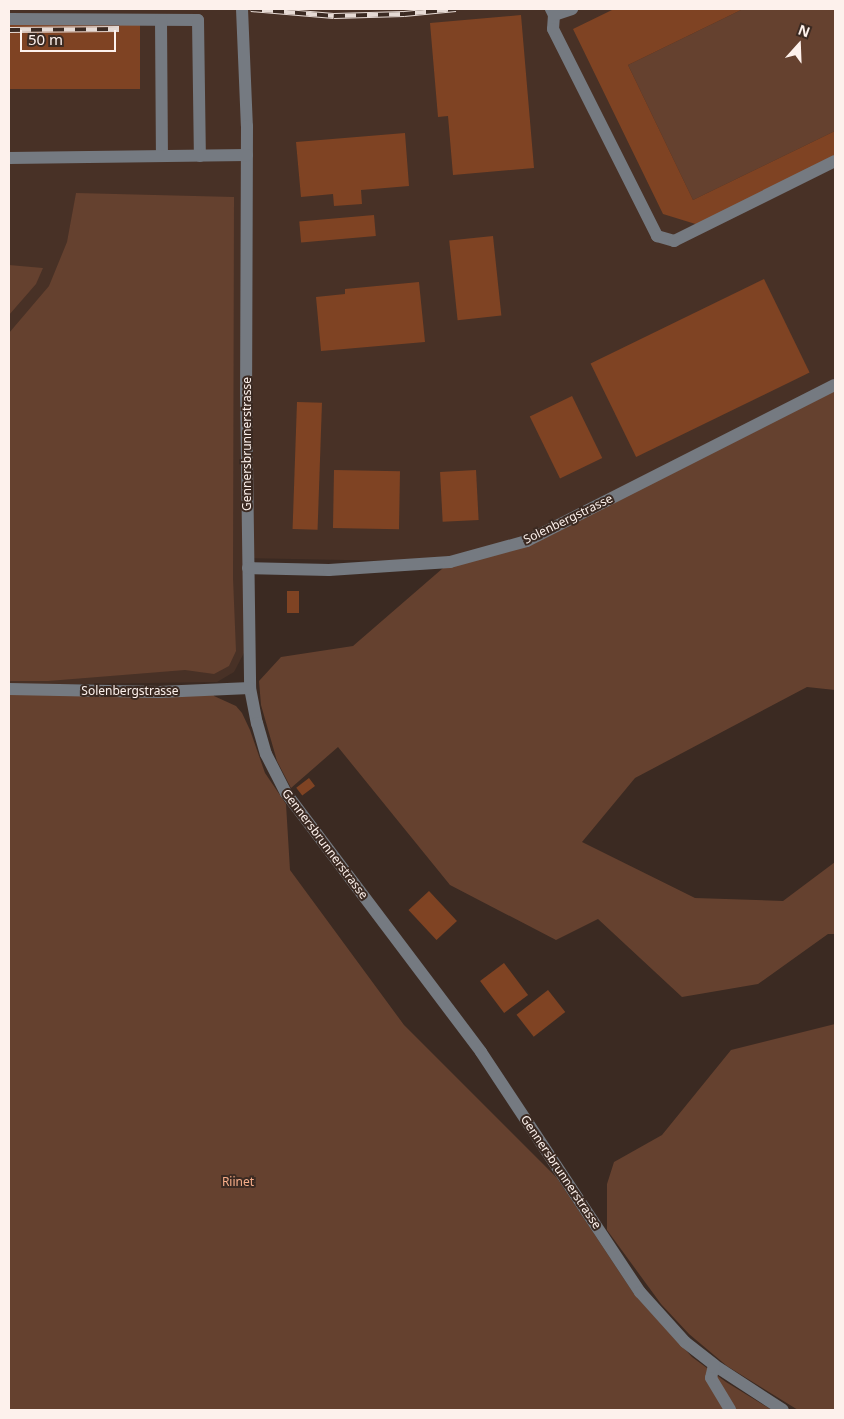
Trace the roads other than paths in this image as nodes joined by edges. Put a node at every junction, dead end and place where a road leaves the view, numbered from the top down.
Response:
1 (242, 9) edge
2 (572, 9) edge
3 (552, 12) edge
4 (9, 19) edge
5 (161, 20) junction
6 (247, 155) junction
7 (162, 156) junction
8 (200, 156) junction
9 (9, 158) edge
10 (835, 161) edge
11 (835, 385) edge
12 (248, 568) junction
13 (250, 688) junction
14 (9, 689) edge
15 (714, 1366) junction
16 (730, 1410) edge
17 (783, 1410) edge

1 - 6 street, Gennersbrunnerstrasse
2 - 3 street
3 - 10 street
4 - 5 street
5 - 7 street
5 - 8 street
6 - 8 street
6 - 12 street, Gennersbrunnerstrasse
7 - 8 street
7 - 9 street
11 - 12 street, Solenbergstrasse
12 - 13 street, Gennersbrunnerstrasse
13 - 14 street, Solenbergstrasse
13 - 15 street, Gennersbrunnerstrasse
15 - 16 street
15 - 17 street, Gennersbrunnerstrasse

